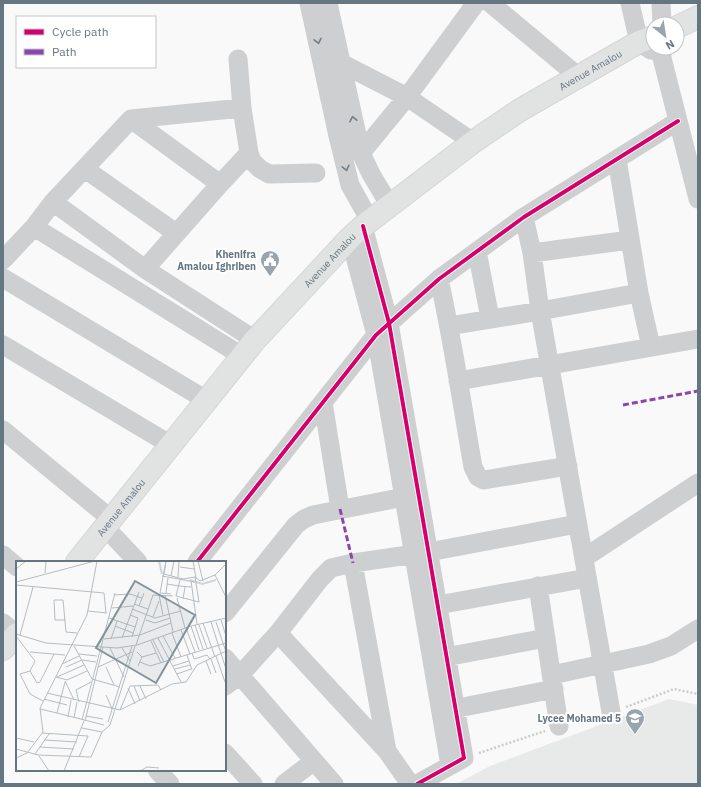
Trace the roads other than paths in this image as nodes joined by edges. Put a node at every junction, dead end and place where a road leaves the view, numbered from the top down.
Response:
1 (309, 3) edge
2 (328, 3) edge
3 (476, 3) edge
4 (490, 3) edge
5 (630, 3) edge
6 (661, 3) edge
7 (662, 16) edge
8 (698, 17) edge
9 (685, 23) edge
10 (645, 38) edge
11 (645, 41) edge
12 (663, 56) edge
13 (238, 59) dead end
14 (341, 63) junction
15 (579, 77) junction
16 (406, 97) junction
17 (242, 108) junction
18 (131, 119) junction
19 (678, 121) junction
20 (473, 142) junction
21 (249, 153) junction
22 (361, 153) junction
23 (617, 159) junction
24 (85, 169) junction
25 (316, 173) dead end
26 (220, 184) junction
27 (698, 199) edge
28 (53, 202) junction
29 (390, 206) junction
30 (524, 217) junction
31 (34, 228) junction
32 (361, 228) junction
33 (176, 233) junction
34 (630, 240) junction
35 (477, 251) junction
36 (532, 253) junction
37 (3, 260) edge
38 (145, 269) junction
39 (3, 278) edge
40 (439, 279) junction
41 (639, 293) junction
42 (540, 311) junction
43 (490, 318) junction
44 (449, 326) junction
45 (383, 329) junction
46 (698, 339) edge
47 (3, 345) edge
48 (651, 347) junction
49 (248, 348) junction
50 (550, 365) junction
51 (458, 381) junction
52 (206, 400) junction
53 (323, 402) junction
54 (3, 430) edge
55 (171, 445) junction
56 (568, 466) junction
57 (698, 483) edge
58 (404, 497) junction
59 (340, 509) junction
60 (108, 523) junction
61 (577, 524) junction
62 (421, 553) junction
63 (3, 555) edge
64 (584, 558) junction
65 (78, 561) edge
66 (137, 561) edge
67 (198, 561) edge
68 (354, 563) junction
69 (16, 566) edge
70 (587, 578) junction
71 (538, 586) junction
72 (438, 605) junction
73 (226, 611) edge
74 (698, 629) edge
75 (278, 633) junction
76 (546, 638) junction
77 (439, 658) junction
78 (226, 659) edge
79 (602, 665) junction
80 (240, 675) junction
81 (553, 682) junction
82 (226, 685) edge
83 (448, 710) junction
84 (611, 712) dead end
85 (559, 726) dead end
86 (388, 751) junction
87 (226, 754) edge
88 (314, 761) junction
89 (158, 771) edge
90 (170, 784) edge
91 (253, 784) edge
92 (284, 784) edge
93 (334, 784) edge
94 (410, 784) edge
95 (417, 784) edge

1 -> 32 street
2 - 14 street
3 - 16 street
4 - 15 street
5 - 10 street
6 - 7 street
8 - 9 main road
11 - 15 main road, Avenue Amalou
12 - 19 street
13 - 17 street
14 - 16 street
22 -> 14 street
15 - 20 main road, Avenue Amalou
16 - 20 street
16 - 22 street
17 - 18 street
17 - 21 street
18 - 24 street
18 - 26 street
19 - 23 street
19 - 27 street
20 - 29 main road, Avenue Amalou
21 - 25 street
21 - 26 street
22 - 29 street
23 - 30 street
23 - 34 street
24 - 28 street
24 - 33 street
26 - 33 street
28 - 31 street
28 - 38 street
29 - 32 main road, Avenue Amalou
30 - 35 street
30 - 36 street
31 - 37 street
31 - 49 street
32 - 45 street
32 - 49 main road, Avenue Amalou
33 - 38 street
34 - 36 street
34 - 41 street
35 - 40 street
35 - 43 street
36 - 42 street
38 - 49 street
39 - 52 street
40 - 44 street
40 - 45 street
41 - 42 street
41 - 48 street
42 - 43 street
42 - 50 street
43 - 44 street
44 - 51 street
45 - 53 street
45 - 58 street
45 - 62 street
46 - 48 street
47 - 55 street
48 - 50 street
49 - 52 main road, Avenue Amalou
50 - 51 street
50 - 56 street
51 - 56 street
52 - 55 main road, Avenue Amalou
53 - 59 street
53 - 67 street
54 - 60 street
55 - 60 main road, Avenue Amalou
56 - 61 street
57 - 64 street
58 - 59 street
58 - 62 street
59 - 73 street
60 - 65 main road, Avenue Amalou
60 - 66 street
61 - 62 street
61 - 64 street
62 - 68 street
62 - 72 street
62 - 77 street
63 - 69 street
64 - 70 street
68 - 75 street
68 - 86 street
70 - 71 street
70 - 79 street
71 - 72 street
71 - 76 street
72 - 77 street
74 - 79 street
75 - 80 street
75 - 86 street
76 - 77 street
76 - 81 street
77 - 83 street
78 - 80 street
79 - 81 street
79 - 84 street
80 - 82 street
80 - 88 street
81 - 83 street
81 - 85 street
83 - 95 street
86 - 94 street
87 - 91 street
88 - 92 street
88 - 93 street
89 - 90 street

